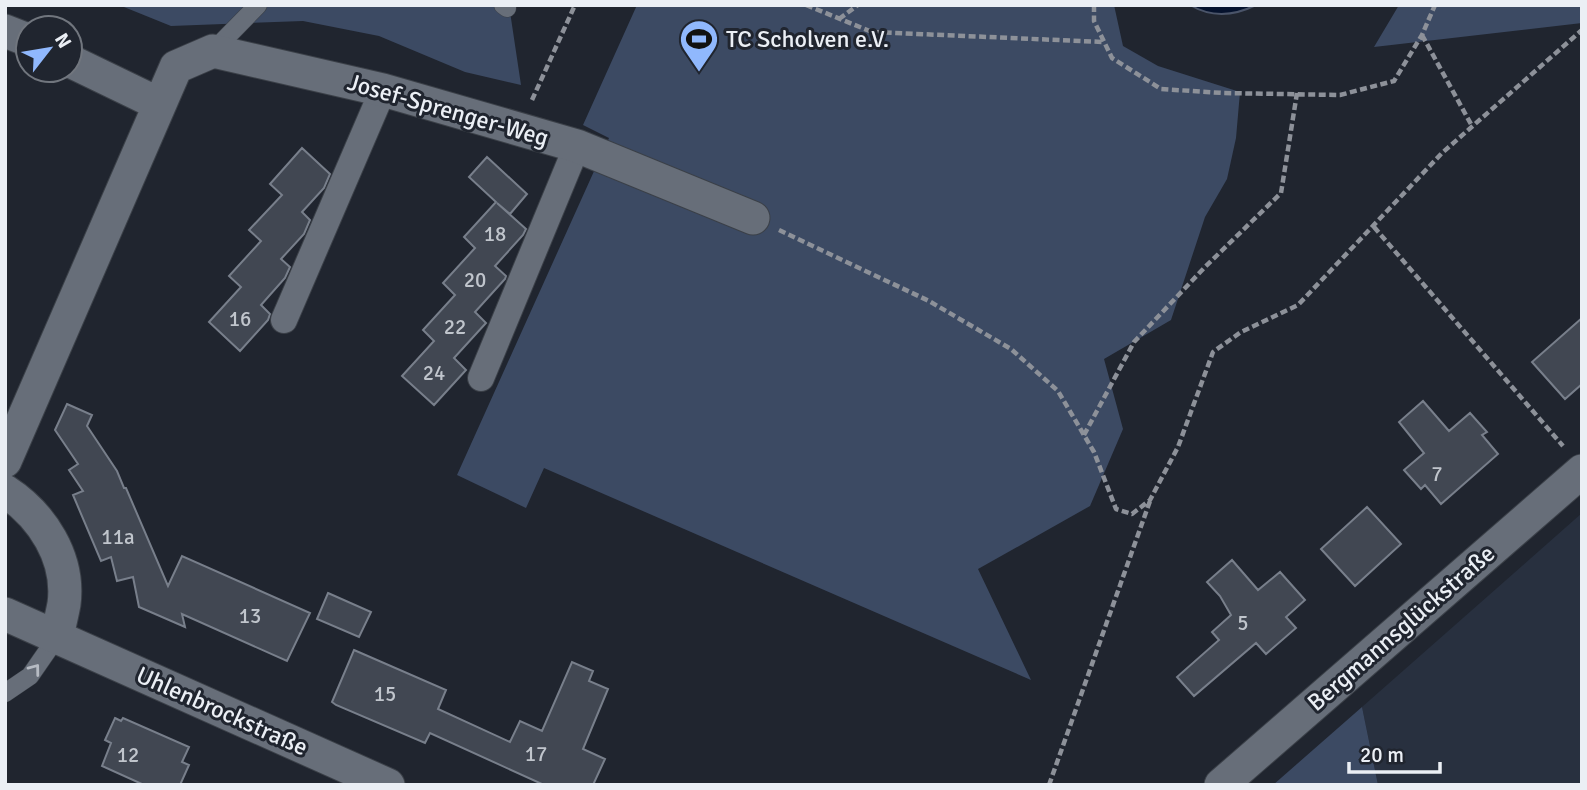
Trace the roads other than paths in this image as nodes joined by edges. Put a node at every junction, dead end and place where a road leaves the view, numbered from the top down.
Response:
1 (258, 5) edge
2 (213, 51) junction
3 (84, 68) edge
4 (383, 90) junction
5 (159, 104) junction
6 (577, 146) junction
7 (753, 218) road end
8 (284, 320) dead end
9 (481, 378) dead end
10 (1573, 459) edge
11 (5, 461) edge
12 (5, 491) edge
13 (5, 614) edge
14 (57, 637) junction
15 (5, 693) edge
16 (388, 785) edge
17 (1221, 785) edge

1 - 2 lane
2 - 4 street, Josef-Sprenger-Weg
2 - 5 street
3 - 5 street
4 - 6 street, Josef-Sprenger-Weg
4 - 8 street
5 - 11 street
6 - 7 street, Josef-Sprenger-Weg
6 - 9 street
10 - 17 street, Bergmannsglückstraße
12 - 14 street
13 - 14 street, Uhlenbrockstraße
15 -> 14 lane
14 - 16 street, Uhlenbrockstraße

